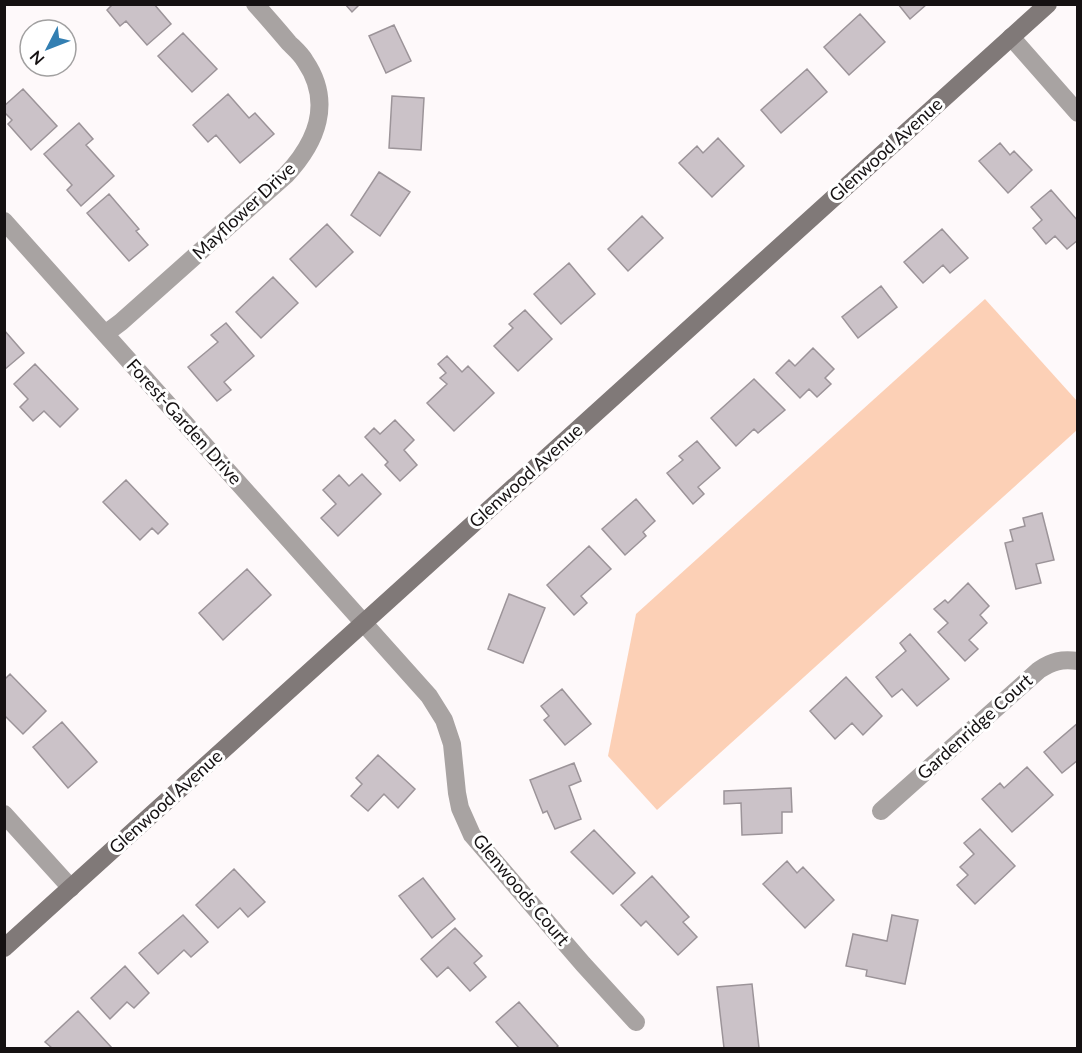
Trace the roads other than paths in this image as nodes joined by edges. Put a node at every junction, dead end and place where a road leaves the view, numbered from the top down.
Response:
1 (255, 4) edge
2 (1047, 4) edge
3 (1011, 37) junction
4 (1077, 113) edge
5 (4, 221) edge
6 (105, 334) junction
7 (364, 623) junction
8 (1077, 661) edge
9 (881, 811) dead end
10 (4, 814) edge
11 (70, 888) junction
12 (4, 948) edge
13 (636, 1022) dead end

1 - 6 street, Mayflower Drive
2 - 3 street, Glenwood Avenue
3 - 4 street
3 - 7 street, Glenwood Avenue
5 - 6 street, Forest-Garden Drive
6 - 7 street, Forest-Garden Drive
7 - 11 street, Glenwood Avenue
7 - 13 street, Glenwoods Court
8 - 9 street, Gardenridge Court
10 - 11 street
11 - 12 street, Glenwood Avenue

